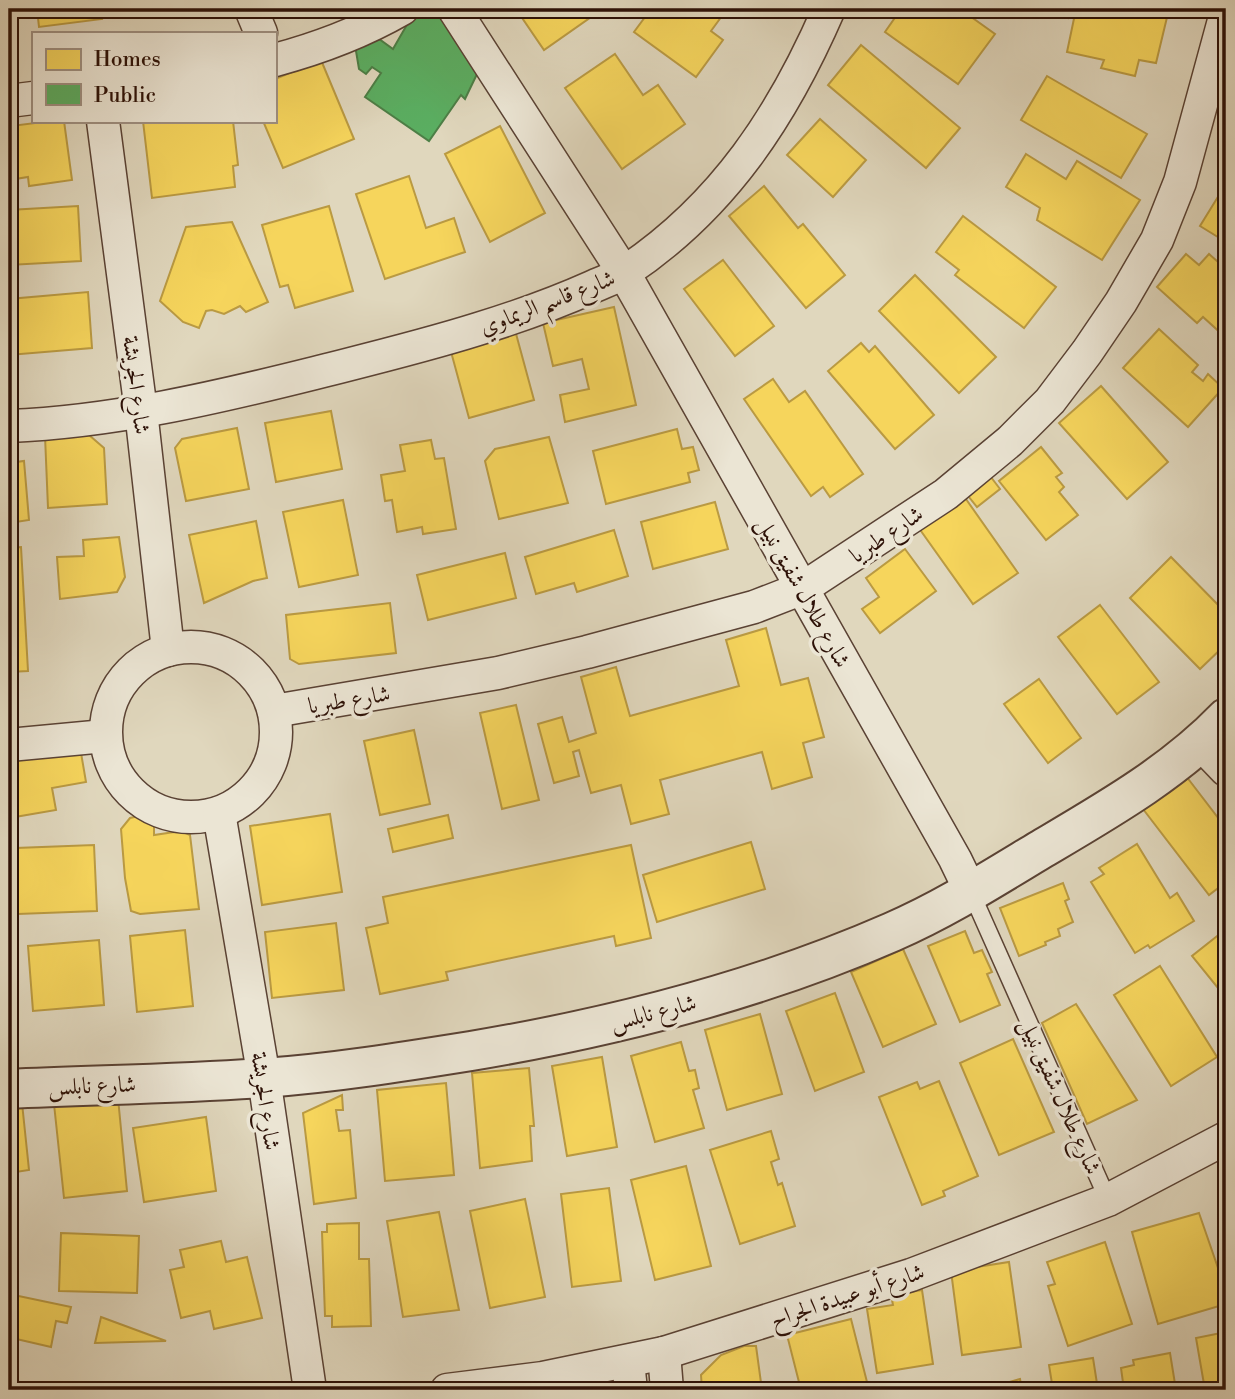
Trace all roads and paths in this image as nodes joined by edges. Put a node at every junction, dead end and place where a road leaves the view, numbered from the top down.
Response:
1 (251, 9) edge
2 (402, 9) edge
3 (454, 9) edge
4 (829, 9) edge
5 (1226, 13) edge
6 (261, 32) edge
7 (276, 60) edge
8 (32, 98) edge
9 (9, 101) edge
10 (103, 122) edge
11 (624, 273) junction
12 (141, 411) junction
13 (9, 426) edge
14 (803, 588) junction
15 (168, 650) junction
16 (274, 711) junction
17 (105, 736) junction
18 (1218, 744) edge
19 (9, 745) edge
20 (219, 813) junction
21 (971, 892) junction
22 (264, 1078) junction
23 (9, 1089) edge
24 (1226, 1138) edge
25 (1108, 1200) junction
26 (664, 1353) junction
27 (630, 1376) edge
28 (310, 1390) edge
29 (447, 1390) edge
30 (667, 1390) edge

1 - 6 street
2 - 7 street
3 - 11 street, شارع طلال شفيق نبيل
4 - 11 street, شارع قاسم الريماوي
5 - 14 street, شارع طبريا
8 - 9 street
10 - 12 street, شارع الجريشة
11 - 12 street, شارع قاسم الريماوي
11 - 14 street, شارع طلال شفيق نبيل
12 - 13 street, شارع قاسم الريماوي
12 - 15 street, شارع الجريشة
14 - 16 street, شارع طبريا
14 - 21 street, شارع طلال شفيق نبيل
15 - 16 street
15 - 17 street
16 - 20 street
17 - 19 street
17 - 20 street
18 - 21 street, شارع نابلس
20 - 22 street, شارع الجريشة
21 - 22 street, شارع نابلس
21 - 25 lane, شارع طلال شفيق نبيل
22 - 23 street, شارع نابلس
22 - 28 street, شارع الجريشة
24 - 25 street, شارع أبو عبيدة الجراح
25 - 26 street, شارع أبو عبيدة الجراح
26 - 27 street, شارع أبو عبيدة الجراح
26 - 30 street
27 - 29 street, شارع أبو عبيدة الجراح

